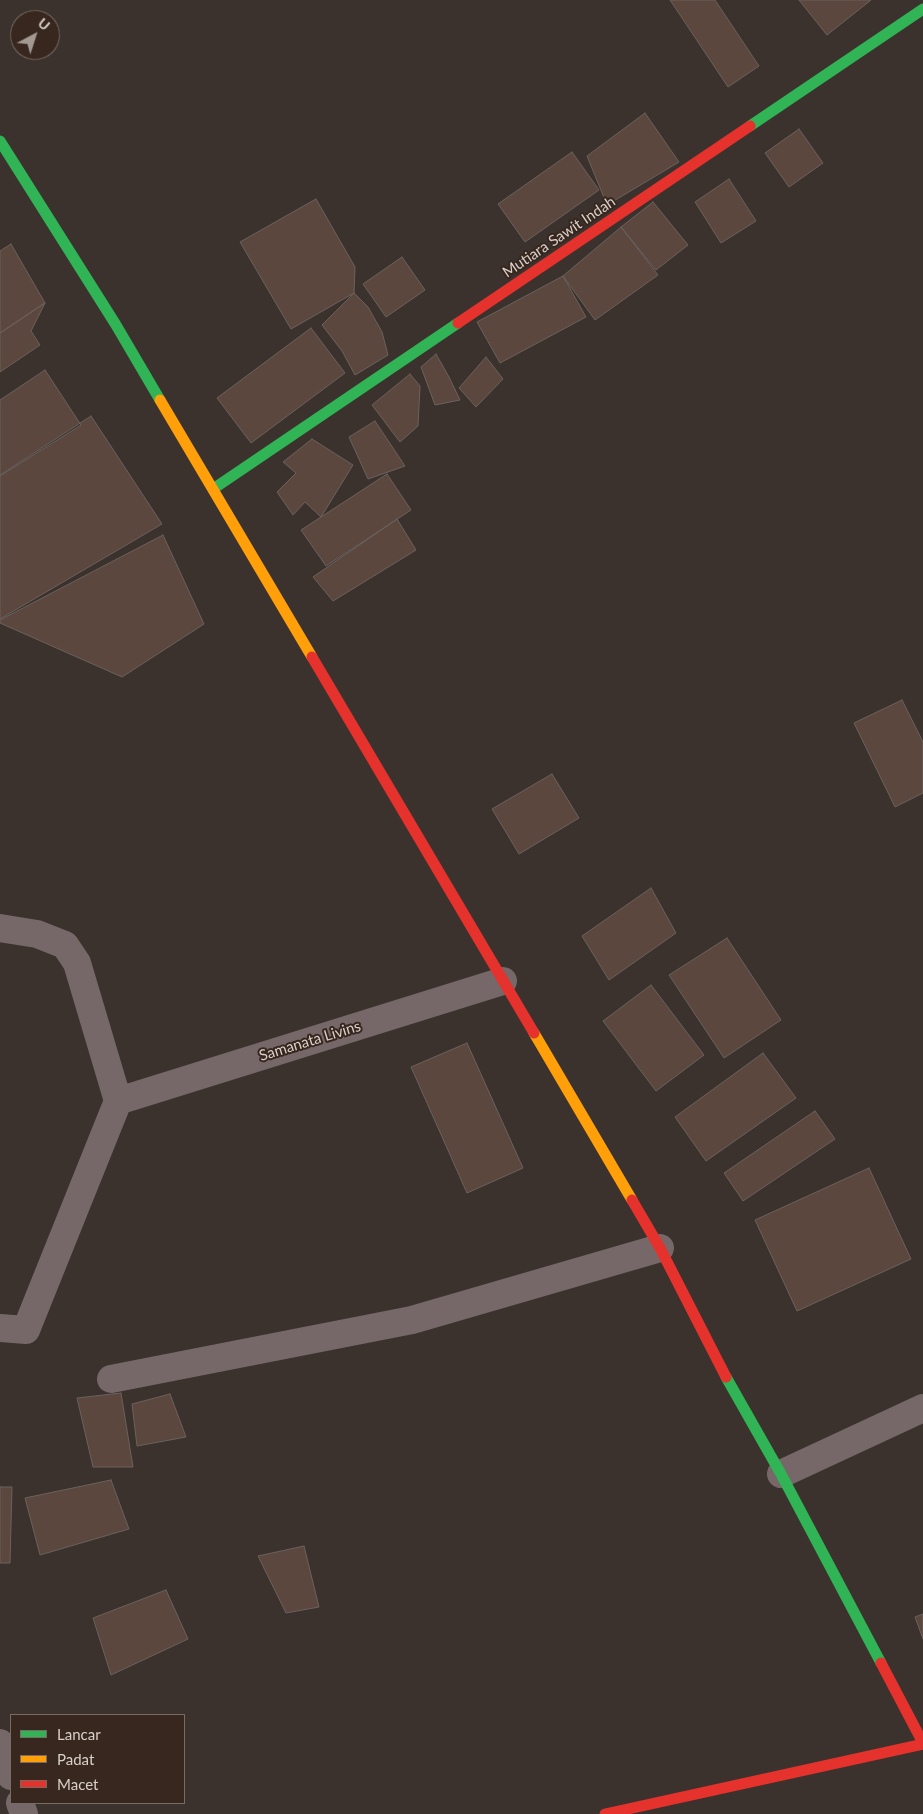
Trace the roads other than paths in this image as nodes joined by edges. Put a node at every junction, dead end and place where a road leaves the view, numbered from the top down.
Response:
1 (923, 9) edge
2 (0, 142) edge
3 (213, 489) junction
4 (0, 928) edge
5 (503, 981) junction
6 (118, 1101) junction
7 (660, 1248) junction
8 (0, 1328) edge
9 (111, 1379) dead end
10 (923, 1408) edge
11 (781, 1474) junction
12 (0, 1743) edge
13 (923, 1743) edge
14 (10, 1773) edge
15 (641, 1810) edge
16 (605, 1814) edge

1 - 3 street, Mutiara Sawit Indah
2 - 3 street
3 - 5 street
4 - 6 street
5 - 6 street, Samanata Livins
5 - 7 street
6 - 8 street
7 - 9 street
7 - 11 street
10 - 11 street
11 - 13 street
12 - 14 street
13 - 15 street
15 - 16 street

